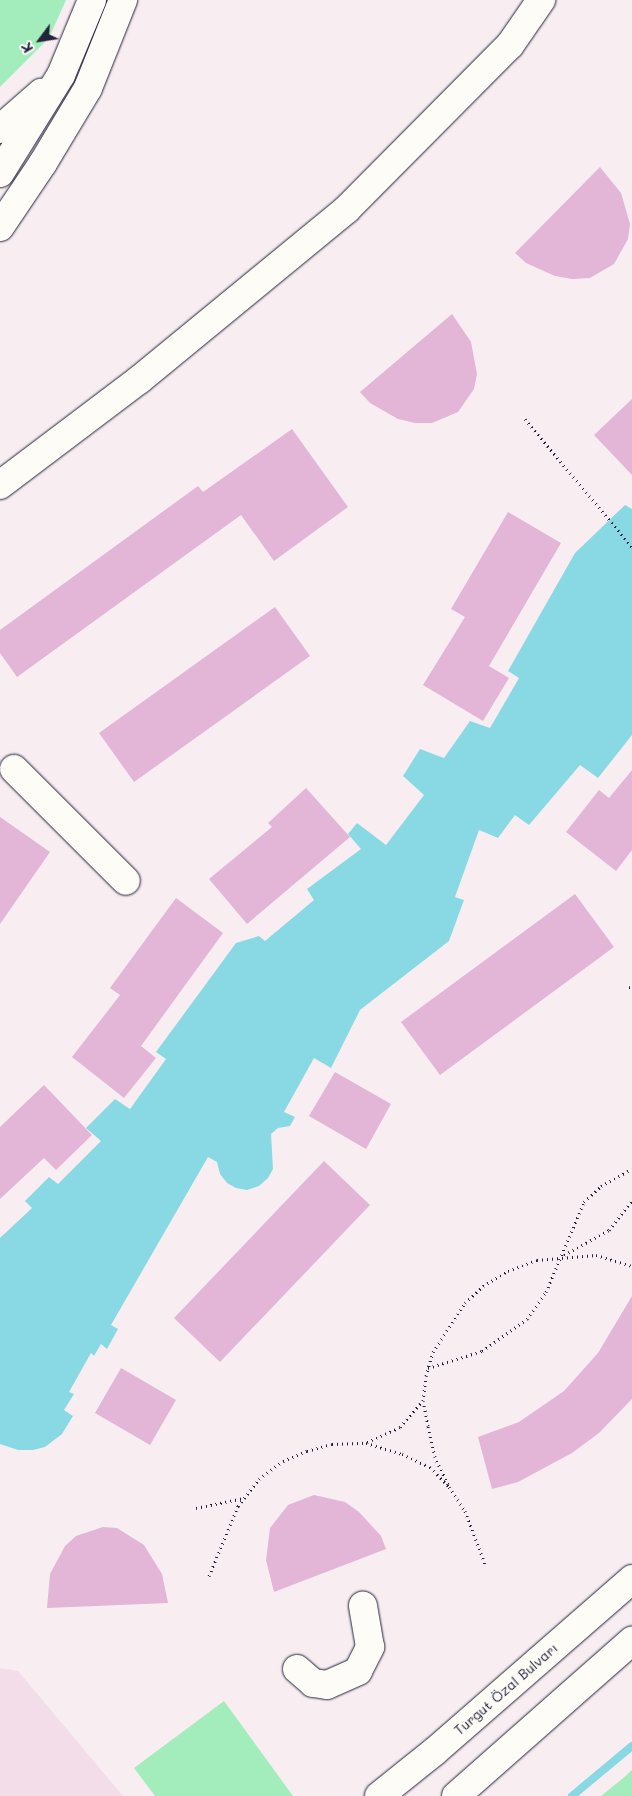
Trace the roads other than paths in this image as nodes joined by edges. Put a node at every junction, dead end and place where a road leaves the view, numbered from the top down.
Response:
1 (92, 0) edge
2 (123, 0) edge
3 (541, 0) edge
4 (61, 75) junction
5 (0, 129) edge
6 (0, 173) edge
7 (0, 227) edge
8 (0, 485) edge
9 (14, 769) dead end
10 (126, 881) dead end
11 (632, 1579) edge
12 (363, 1606) dead end
13 (632, 1641) edge
14 (297, 1670) dead end
15 (379, 1796) edge
16 (456, 1796) edge

1 - 4 street
2 - 7 street
3 - 8 street
4 - 5 street
4 - 6 street
9 - 10 street
11 - 15 street, Turgut Özal Bulvarı
12 - 14 street
13 - 16 street

